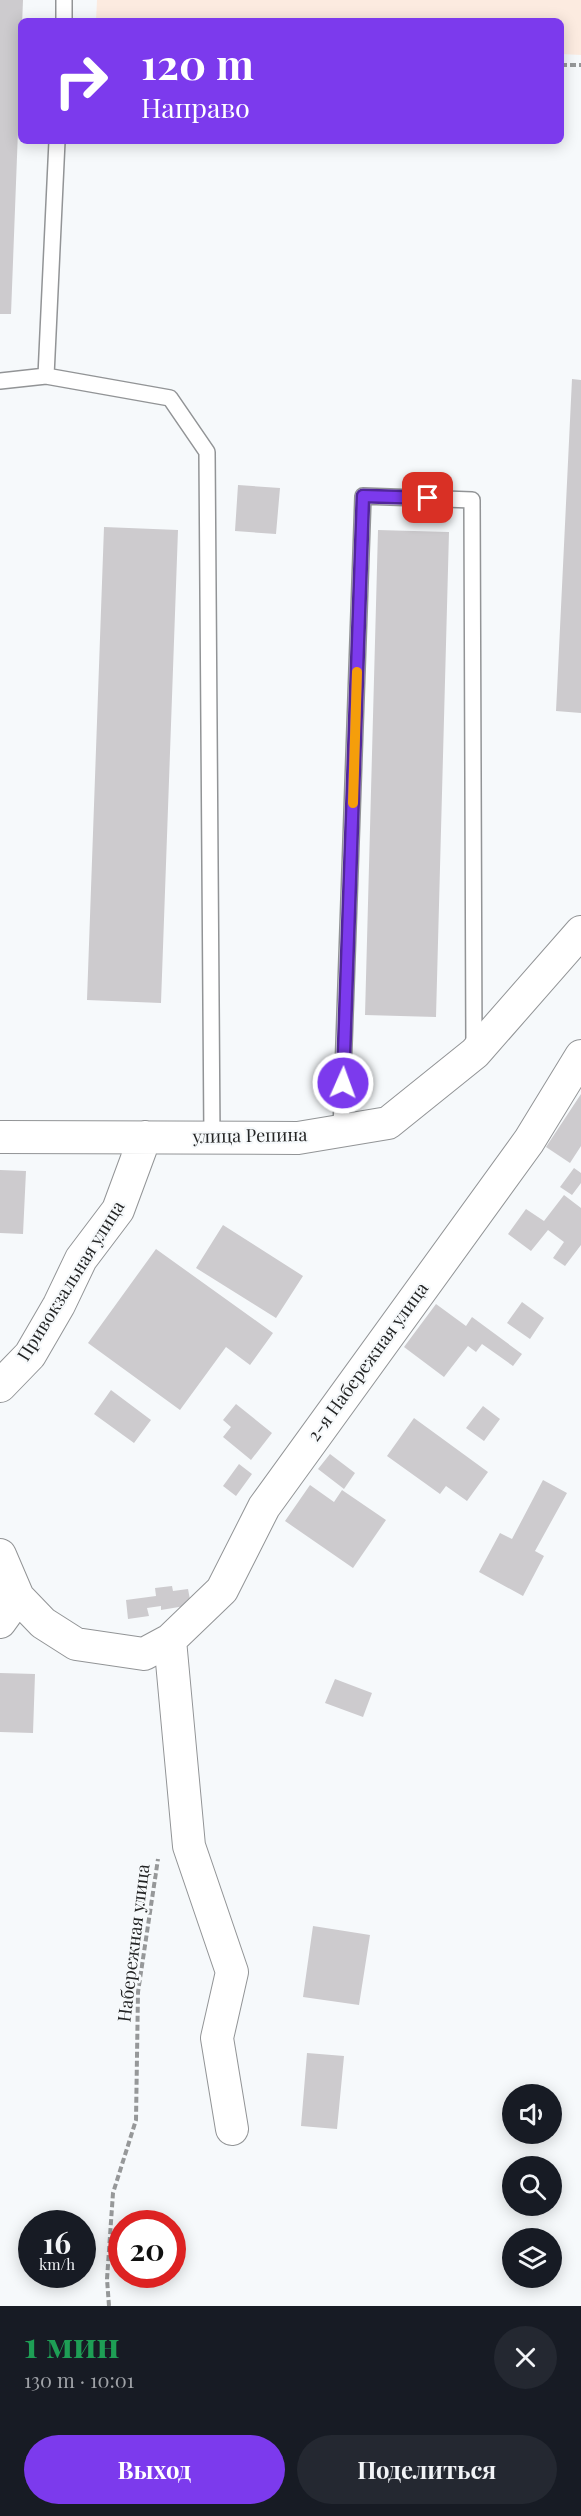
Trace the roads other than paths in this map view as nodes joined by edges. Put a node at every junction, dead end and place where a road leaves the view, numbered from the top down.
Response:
1 (64, 0) edge
2 (64, 18) edge
3 (57, 144) edge
4 (46, 376) junction
5 (0, 381) edge
6 (581, 932) edge
7 (474, 1053) junction
8 (581, 1056) edge
9 (341, 1130) junction
10 (0, 1137) edge
11 (145, 1137) junction
12 (212, 1138) junction
13 (0, 1386) edge
14 (0, 1555) edge
15 (18, 1597) junction
16 (0, 1622) edge
17 (157, 1647) junction
18 (232, 2129) dead end

1 - 2 lane
3 - 4 lane
4 - 5 lane
4 - 12 lane
6 - 7 street
7 - 9 street, улица Репина
7 - 9 lane
8 - 17 street, 2-я Набережная улица
9 - 12 street, улица Репина
10 - 11 street, улица Репина
11 - 12 street, улица Репина
11 - 13 street, Привокзальная улица
14 - 15 street
15 - 16 street
15 - 17 street
17 - 18 street

